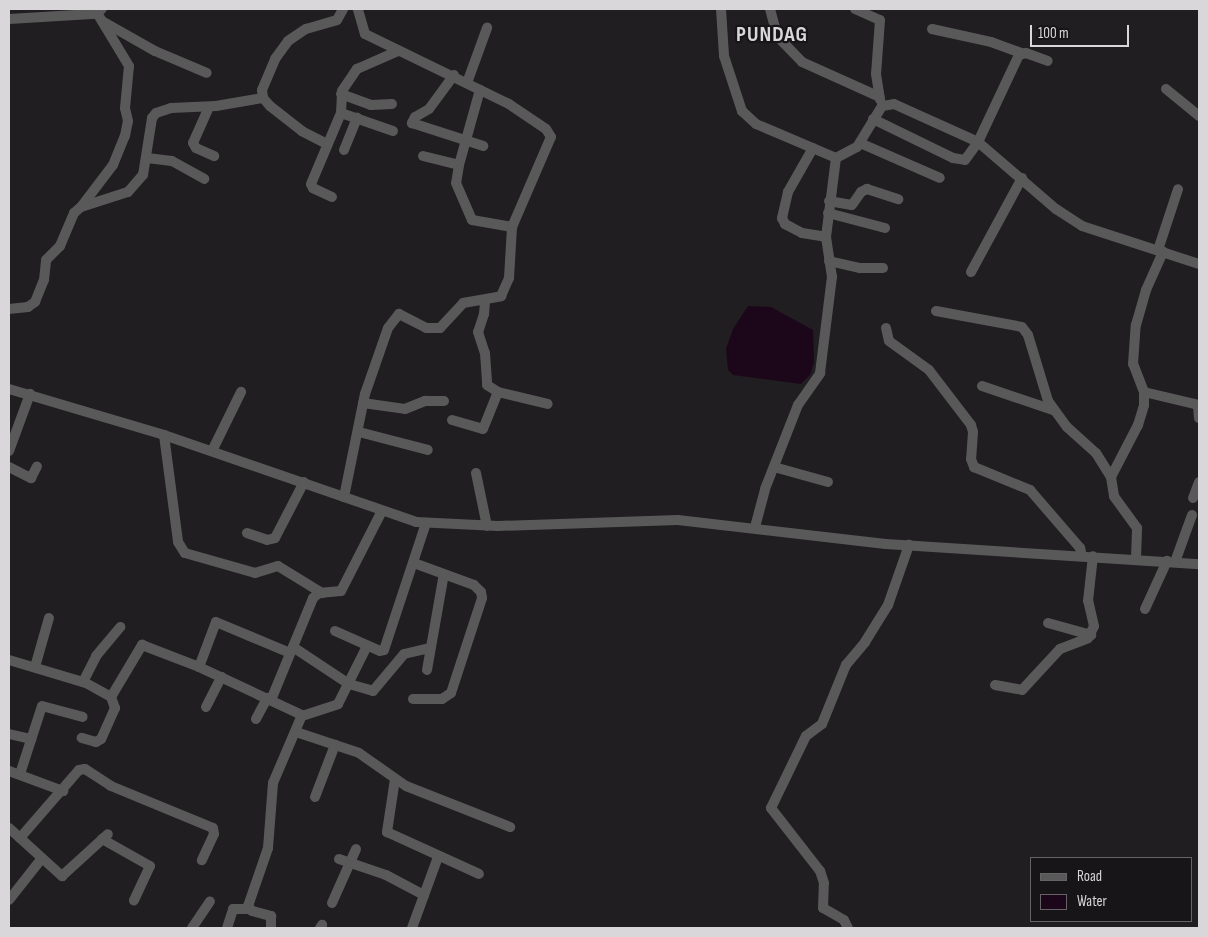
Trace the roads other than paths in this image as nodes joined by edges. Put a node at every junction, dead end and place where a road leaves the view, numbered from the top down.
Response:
1 (343, 9) edge
2 (358, 9) edge
3 (721, 9) edge
4 (770, 9) edge
5 (855, 9) edge
6 (100, 14) edge
7 (9, 19) edge
8 (487, 28) dead end
9 (932, 29) dead end
10 (398, 51) junction
11 (1022, 53) junction
12 (1048, 61) dead end
13 (207, 73) dead end
14 (454, 75) junction
15 (467, 82) junction
16 (1166, 89) dead end
17 (480, 90) junction
18 (341, 94) junction
19 (263, 98) junction
20 (881, 101) junction
21 (392, 104) dead end
22 (209, 107) junction
23 (341, 113) junction
24 (1199, 116) edge
25 (357, 117) junction
26 (873, 119) junction
27 (393, 131) dead end
28 (466, 140) junction
29 (978, 142) junction
30 (327, 144) junction
31 (860, 144) junction
32 (483, 146) dead end
33 (813, 148) junction
34 (344, 150) dead end
35 (214, 156) dead end
36 (424, 156) dead end
37 (147, 158) junction
38 (836, 158) junction
39 (459, 165) junction
40 (940, 178) dead end
41 (1022, 178) junction
42 (204, 179) dead end
43 (1178, 189) dead end
44 (332, 197) dead end
45 (898, 199) dead end
46 (829, 201) junction
47 (81, 207) junction
48 (828, 213) junction
49 (512, 226) junction
50 (885, 228) dead end
51 (826, 237) junction
52 (1160, 251) junction
53 (829, 261) junction
54 (1199, 264) edge
55 (883, 268) dead end
56 (971, 272) dead end
57 (485, 301) junction
58 (9, 309) edge
59 (936, 311) dead end
60 (886, 328) dead end
61 (982, 386) dead end
62 (9, 388) edge
63 (241, 392) dead end
64 (498, 392) junction
65 (1144, 392) junction
66 (30, 394) junction
67 (444, 401) dead end
68 (363, 403) junction
69 (548, 404) dead end
70 (1199, 405) edge
71 (1053, 410) junction
72 (1199, 418) edge
73 (452, 420) dead end
74 (359, 432) junction
75 (164, 435) junction
76 (428, 450) dead end
77 (9, 451) edge
78 (212, 451) junction
79 (37, 466) dead end
80 (9, 467) edge
81 (774, 467) junction
82 (476, 473) dead end
83 (1111, 477) junction
84 (304, 482) junction
85 (828, 482) dead end
86 (1199, 482) edge
87 (344, 497) junction
88 (1194, 498) dead end
89 (382, 511) junction
90 (1192, 514) dead end
91 (426, 523) junction
92 (487, 526) junction
93 (755, 527) junction
94 (247, 533) dead end
95 (909, 545) junction
96 (1082, 556) junction
97 (1093, 556) junction
98 (1136, 558) junction
99 (1171, 562) junction
100 (414, 563) junction
101 (1199, 564) edge
102 (444, 574) junction
103 (322, 592) junction
104 (1145, 609) dead end
105 (49, 618) dead end
106 (1048, 623) dead end
107 (120, 627) dead end
108 (335, 632) dead end
109 (1091, 635) junction
110 (367, 646) junction
111 (430, 648) junction
112 (292, 650) junction
113 (9, 660) edge
114 (35, 667) junction
115 (199, 667) junction
116 (427, 670) dead end
117 (221, 677) junction
118 (83, 682) junction
119 (349, 684) junction
120 (996, 685) dead end
121 (112, 697) junction
122 (269, 699) junction
123 (414, 699) dead end
124 (206, 708) dead end
125 (302, 716) junction
126 (83, 717) dead end
127 (256, 718) dead end
128 (296, 732) junction
129 (9, 734) edge
130 (82, 738) dead end
131 (31, 739) junction
132 (334, 744) junction
133 (9, 771) edge
134 (20, 774) junction
135 (395, 779) junction
136 (63, 791) junction
137 (316, 797) dead end
138 (510, 826) dead end
139 (9, 828) edge
140 (20, 838) junction
141 (356, 849) dead end
142 (438, 857) junction
143 (42, 858) junction
144 (202, 860) dead end
145 (344, 861) junction
146 (479, 874) dead end
147 (424, 895) junction
148 (9, 900) edge
149 (134, 901) dead end
150 (210, 901) dead end
151 (332, 903) dead end
152 (249, 909) junction
153 (192, 928) edge
154 (227, 928) edge
155 (271, 928) edge
156 (412, 928) edge
157 (848, 928) edge

1 - 19 street
2 - 10 street
3 - 33 street
4 - 20 street
5 - 20 street
6 - 7 street
6 - 13 street
6 - 47 street
8 - 15 street
9 - 11 street
10 - 14 street
10 - 18 street
11 - 12 street
11 - 29 street
14 - 15 street
14 - 28 street
15 - 17 street
16 - 24 street
17 - 28 street
17 - 49 street
18 - 21 street
18 - 23 street
19 - 22 street
19 - 30 street
20 - 26 street
20 - 29 street
22 - 35 street
22 - 37 street
23 - 25 street
23 - 30 street
25 - 27 street
25 - 34 street
26 - 29 street
26 - 31 street
28 - 32 street
28 - 39 street
29 - 41 street
30 - 44 street
31 - 38 street
31 - 40 street
33 - 38 street
33 - 51 street
36 - 39 street
37 - 42 street
37 - 47 street
38 - 46 street
39 - 49 street
41 - 52 street
41 - 56 street
43 - 52 street
45 - 46 street
46 - 48 street
47 - 58 street
48 - 50 street
48 - 51 street
49 - 57 street
51 - 53 street
52 - 54 street
52 - 65 street
53 - 55 street
53 - 81 street
57 - 64 street
57 - 68 street
59 - 71 street
60 - 96 street
61 - 71 street
62 - 66 street
63 - 78 street
64 - 69 street
64 - 73 street
65 - 70 street
65 - 83 street
66 - 75 street
66 - 77 street
67 - 68 street
68 - 74 street
70 - 72 street
71 - 83 street
74 - 76 street
74 - 87 street
75 - 78 street
75 - 103 street
78 - 84 street
79 - 80 street
81 - 85 street
81 - 93 street
82 - 92 street
83 - 98 street
84 - 87 street
84 - 94 street
86 - 88 street
87 - 89 street
89 - 91 street
89 - 103 street
90 - 99 street
91 - 92 street
91 - 100 street
92 - 93 street
93 - 95 street
95 - 96 street
95 - 157 street
96 - 97 street
97 - 98 street
97 - 109 street
98 - 99 street
99 - 101 street
99 - 104 street
100 - 102 street
100 - 110 street
102 - 111 street
102 - 123 street
103 - 112 street
105 - 114 street
106 - 109 street
107 - 118 street
108 - 110 street
109 - 120 street
110 - 119 street
111 - 116 street
111 - 119 street
112 - 115 street
112 - 119 street
112 - 122 street
113 - 114 street
114 - 118 street
115 - 117 street
115 - 121 street
117 - 122 street
117 - 124 street
118 - 121 street
119 - 125 street
121 - 130 street
122 - 125 street
122 - 127 street
125 - 128 street
126 - 131 street
128 - 132 street
128 - 152 street
129 - 131 street
131 - 134 street
132 - 135 street
132 - 137 street
133 - 134 street
134 - 136 street
135 - 138 street
135 - 142 street
136 - 140 street
136 - 144 street
139 - 140 street
140 - 143 street
141 - 145 street
142 - 146 street
142 - 147 street
143 - 148 street
143 - 149 street
145 - 147 street
145 - 151 street
147 - 156 street
150 - 153 street
152 - 154 street
152 - 155 street

